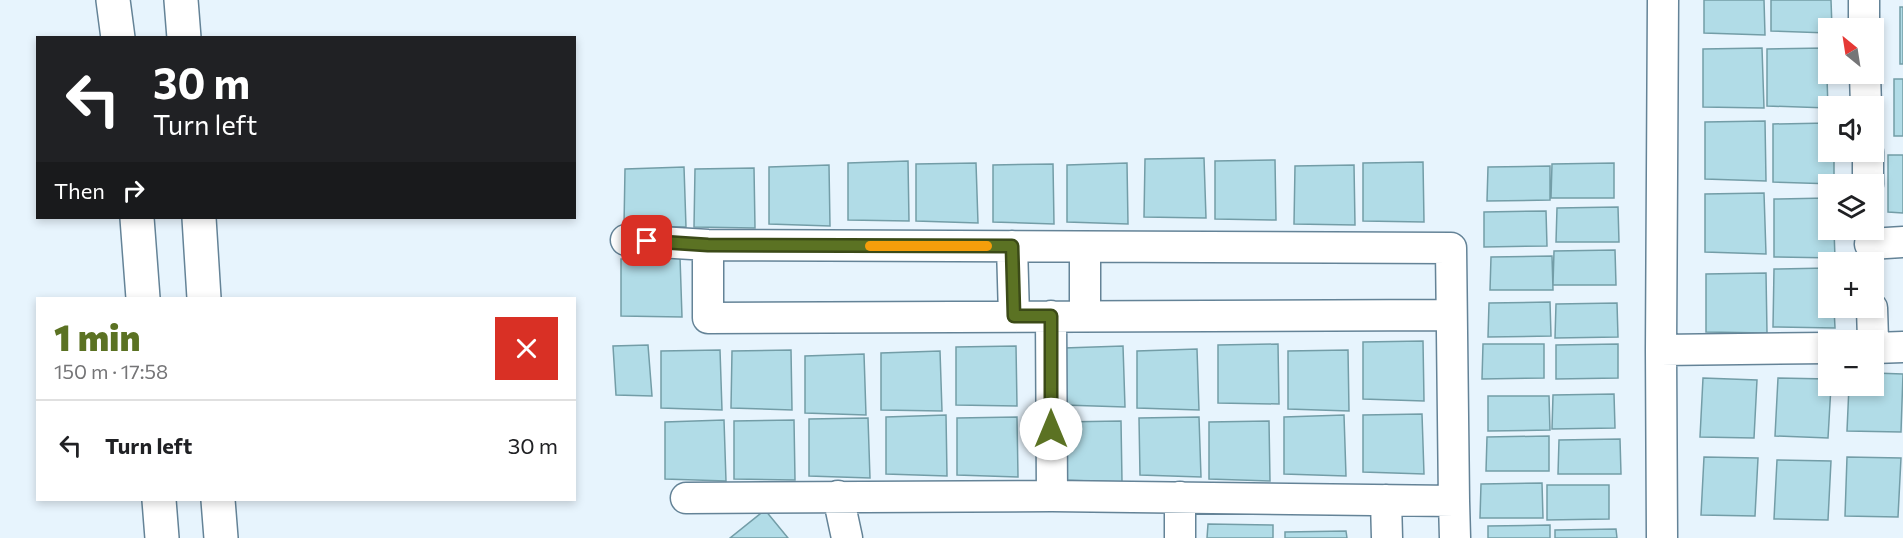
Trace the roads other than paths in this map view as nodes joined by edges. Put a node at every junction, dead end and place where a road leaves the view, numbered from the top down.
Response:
1 (113, 0) edge
2 (181, 0) edge
3 (1663, 0) edge
4 (1864, 0) edge
5 (1864, 18) edge
6 (118, 36) edge
7 (184, 36) edge
8 (137, 219) edge
9 (199, 219) edge
10 (626, 240) dead end
11 (1903, 242) edge
12 (708, 245) junction
13 (1870, 245) edge
14 (1012, 246) junction
15 (1085, 246) junction
16 (143, 297) edge
17 (204, 297) edge
18 (1450, 315) junction
19 (1014, 316) junction
20 (1051, 316) junction
21 (1085, 316) junction
22 (1903, 347) edge
23 (1818, 348) edge
24 (1884, 348) edge
25 (1661, 350) junction
26 (838, 496) junction
27 (1052, 496) junction
28 (1180, 497) junction
29 (687, 498) dead end
30 (1386, 500) junction
31 (159, 501) edge
32 (218, 501) edge
33 (1454, 501) junction
34 (162, 538) edge
35 (221, 538) edge
36 (847, 538) edge
37 (1180, 538) edge
38 (1387, 538) edge
39 (1455, 538) edge
40 (1662, 538) edge

1 - 6 street
2 - 7 street
3 - 25 street
4 - 5 street
8 - 16 street
9 - 17 street
10 - 12 street
11 - 13 street
12 - 14 street
12 - 19 street
14 - 15 street
14 - 19 street
15 - 18 street
15 - 21 street
18 - 21 street
18 - 33 street
19 - 20 street
20 - 21 street
20 - 27 street
22 - 24 street
23 - 25 street
25 - 40 street
26 - 27 street
26 - 29 street
26 - 36 street
27 - 28 street
28 - 30 street
28 - 37 street
30 - 33 street
30 - 38 street
31 - 34 street
32 - 35 street
33 - 39 street

